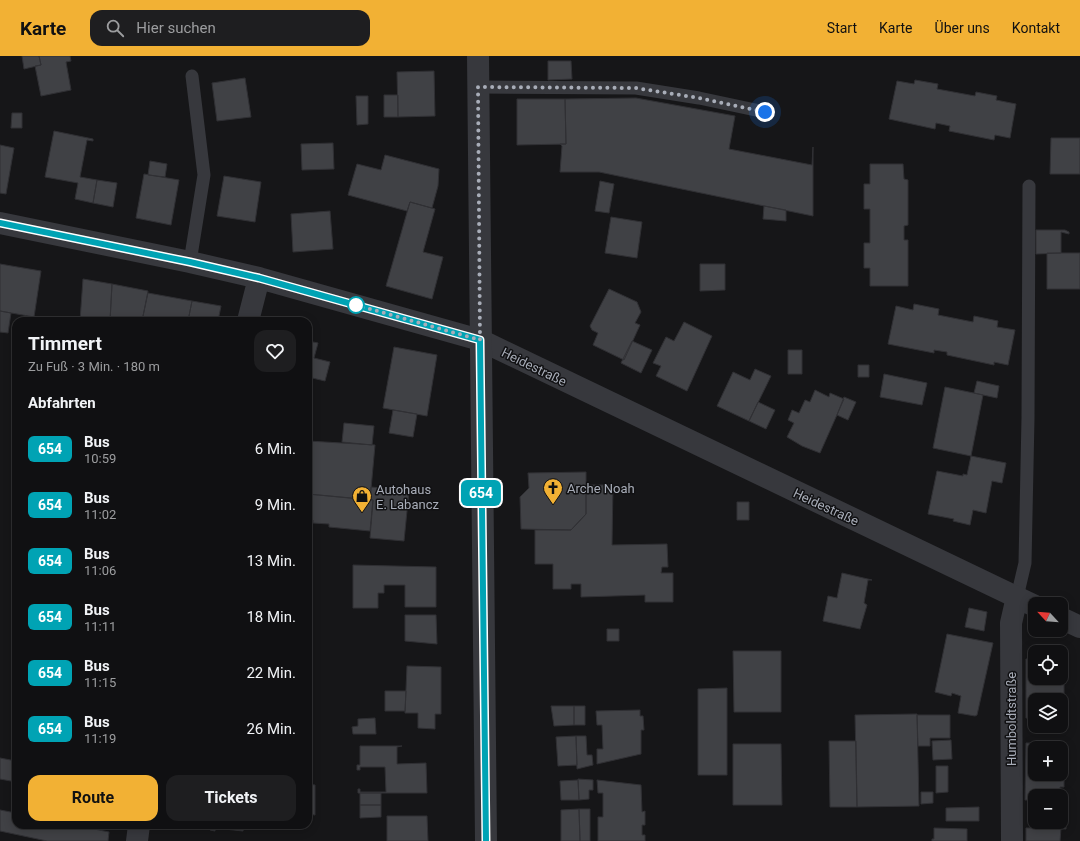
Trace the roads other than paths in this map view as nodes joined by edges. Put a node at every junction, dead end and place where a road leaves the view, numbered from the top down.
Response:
1 (478, 56) edge
2 (192, 76) dead end
3 (478, 87) junction
4 (765, 112) dead end
5 (1029, 186) dead end
6 (0, 223) edge
7 (190, 262) junction
8 (259, 278) junction
9 (249, 317) edge
10 (480, 340) junction
11 (1026, 601) edge
12 (1068, 621) edge
13 (1080, 627) edge
14 (138, 829) edge
15 (137, 841) edge
16 (486, 841) edge
17 (1012, 841) edge

1 - 3 street
2 - 7 lane
3 - 4 lane
3 - 10 street
5 - 11 lane
6 - 7 street, Heidestraße
7 - 8 street, Heidestraße
8 - 9 street
8 - 10 street, Heidestraße
10 - 11 street, Heidestraße
10 - 16 street
11 - 17 street, Humboldtstraße
12 - 13 street
14 - 15 street

